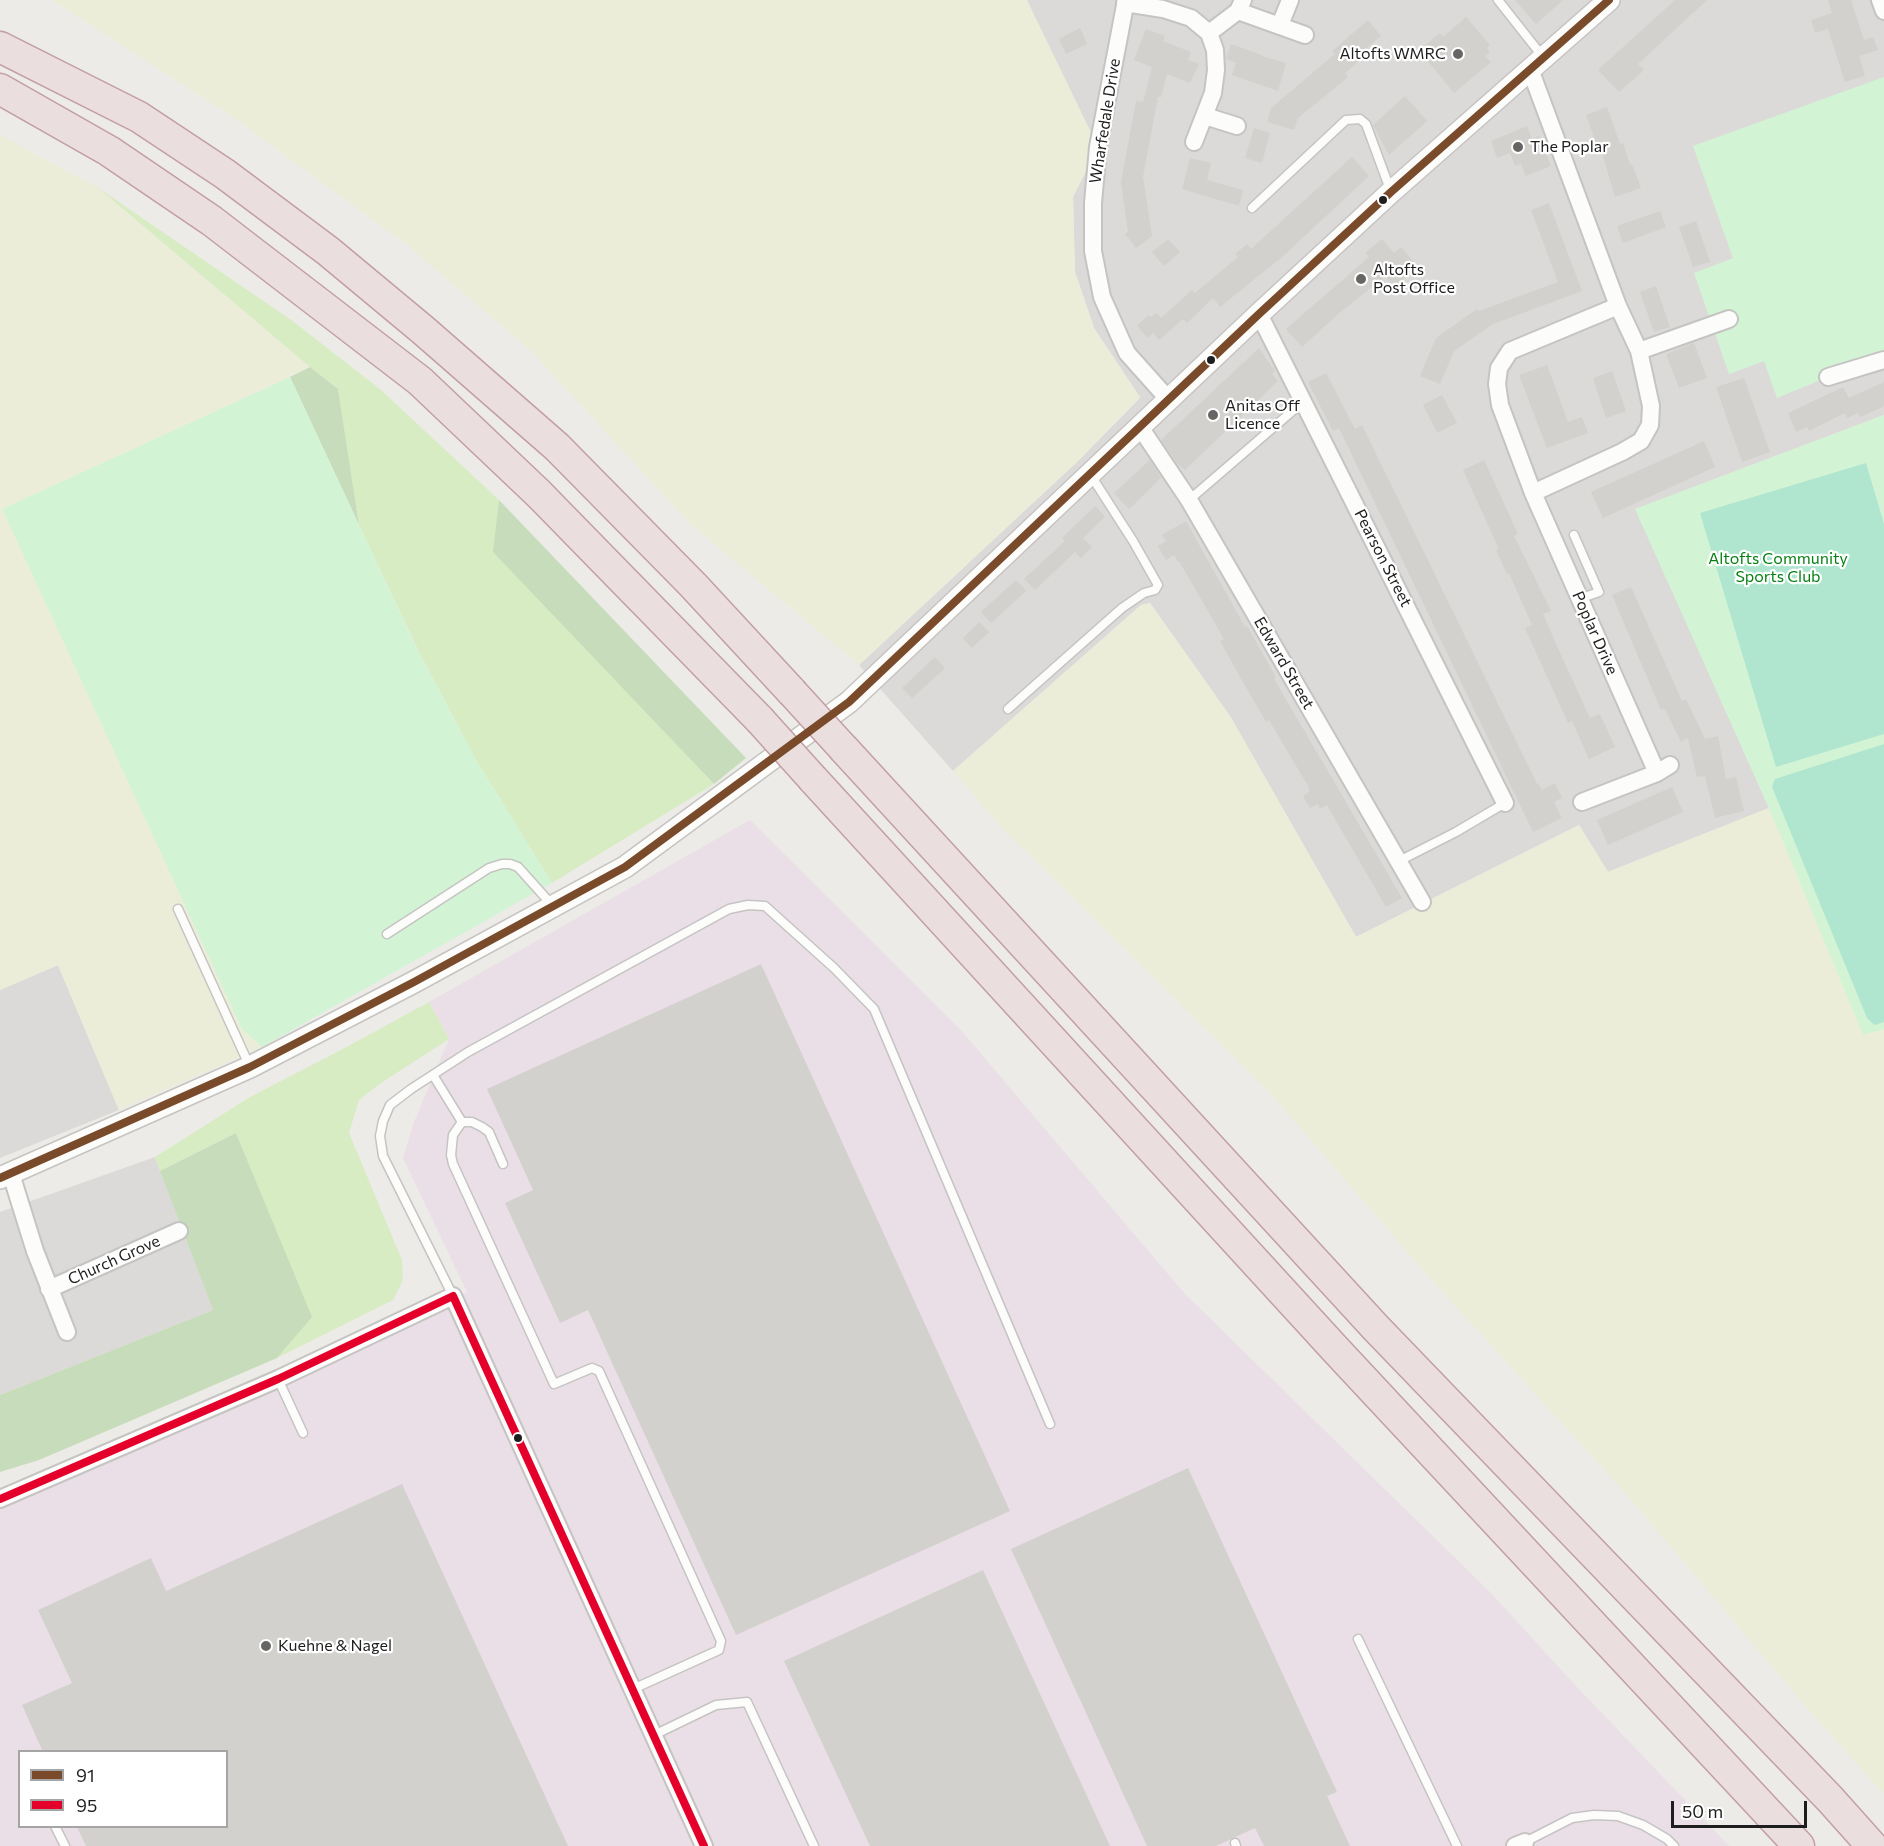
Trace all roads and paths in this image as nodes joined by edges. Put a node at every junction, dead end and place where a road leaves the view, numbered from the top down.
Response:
1 (1290, 0) edge
2 (1498, 0) edge
3 (1609, 0) edge
4 (1880, 0) edge
5 (1126, 2) edge
6 (1240, 5) edge
7 (1884, 11) edge
8 (1280, 25) junction
9 (1209, 33) junction
10 (1305, 35) dead end
11 (0, 47) edge
12 (1537, 63) junction
13 (0, 89) edge
14 (1205, 116) junction
15 (1237, 126) dead end
16 (1194, 141) dead end
17 (1391, 192) junction
18 (1252, 208) dead end
19 (1618, 306) junction
20 (1259, 314) junction
21 (1729, 319) dead end
22 (1639, 351) junction
23 (1884, 360) edge
24 (1828, 377) dead end
25 (1169, 400) junction
26 (1304, 401) junction
27 (1140, 427) junction
28 (1090, 473) junction
29 (1533, 493) junction
30 (1189, 500) junction
31 (1574, 535) dead end
32 (1579, 599) junction
33 (1008, 709) dead end
34 (1582, 802) dead end
35 (1505, 803) joint
36 (1399, 861) junction
37 (1422, 902) dead end
38 (554, 906) junction
39 (178, 909) dead end
40 (387, 934) dead end
41 (250, 1067) junction
42 (433, 1075) junction
43 (462, 1122) junction
44 (503, 1164) dead end
45 (5, 1176) edge
46 (179, 1231) dead end
47 (49, 1289) junction
48 (453, 1296) junction
49 (67, 1332) dead end
50 (278, 1379) junction
51 (1050, 1424) dead end
52 (303, 1433) dead end
53 (0, 1499) edge
54 (1358, 1639) dead end
55 (633, 1689) junction
56 (654, 1735) junction
57 (56, 1828) edge
58 (1520, 1844) edge
59 (65, 1846) edge
60 (704, 1846) edge
61 (814, 1846) edge
62 (1457, 1846) edge
63 (1674, 1846) edge
64 (1798, 1846) edge
65 (1872, 1846) edge

1 - 8 street
2 - 12 lane
3 - 12 street
4 - 7 street
5 - 9 street
5 - 25 street, Wharfedale Drive
6 - 8 street
6 - 9 street
8 - 10 street
9 - 14 street
11 - 65 highway, bridge
12 - 17 street
12 - 19 street
13 - 64 highway, bridge
14 - 15 street
14 - 16 street
17 - 18 lane
17 - 20 street
19 - 22 street
19 - 29 street, Poplar Drive
20 - 25 street
20 - 26 street, Pearson Street
21 - 22 street
22 - 29 street
23 - 24 street
25 - 27 street
26 - 30 lane
26 - 35 street, Pearson Street
27 - 28 street
27 - 30 street, Edward Street
28 - 33 lane
28 - 38 street
29 - 32 street, Poplar Drive
30 - 36 street, Edward Street
31 - 32 lane
32 - 34 street, Poplar Drive
35 - 36 lane
36 - 37 street, Edward Street
38 - 40 lane
38 - 41 street
39 - 41 lane
41 - 45 street
42 - 43 lane
42 - 48 lane
42 - 51 lane
43 - 44 lane
43 - 55 lane
45 - 47 street, Church Grove
46 - 47 street, Church Grove
47 - 49 street, Church Grove
48 - 50 street
48 - 55 street
50 - 52 lane
50 - 53 street
54 - 62 lane
55 - 56 street
56 - 60 street
56 - 61 lane
57 - 59 lane
58 - 63 lane

